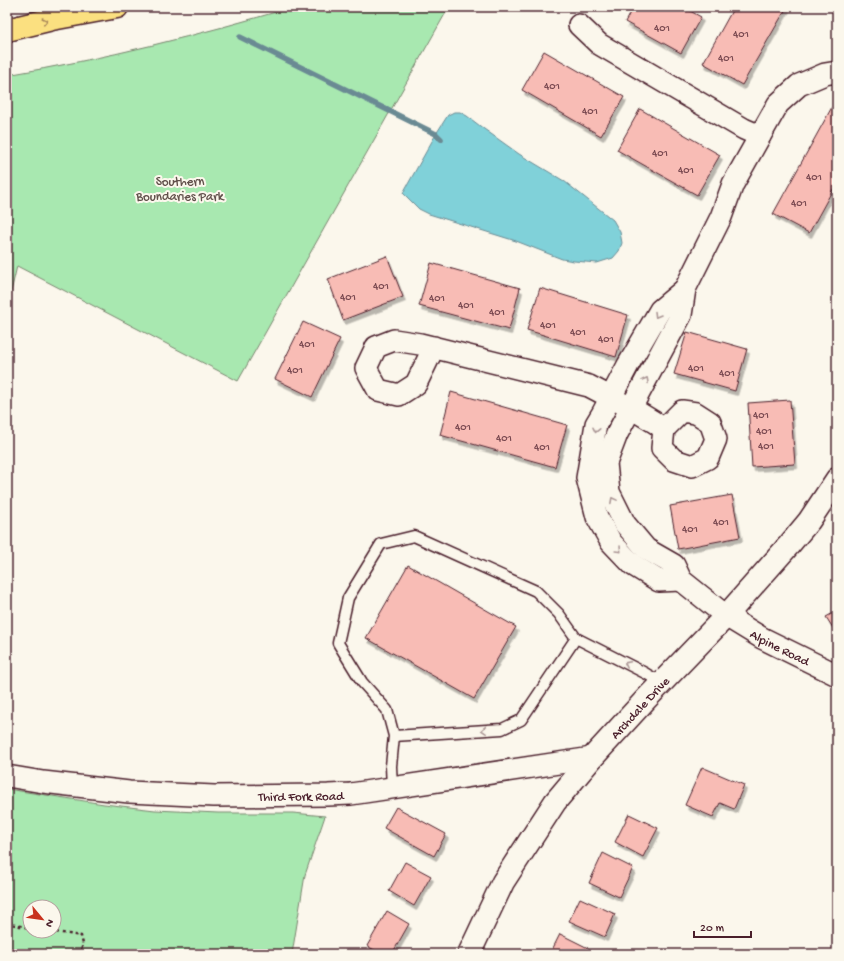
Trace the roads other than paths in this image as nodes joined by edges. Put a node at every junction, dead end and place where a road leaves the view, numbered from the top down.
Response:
1 (117, 7) edge
2 (579, 26) dead end
3 (7, 30) edge
4 (837, 72) edge
5 (760, 136) junction
6 (685, 289) junction
7 (434, 348) dead end
8 (611, 397) junction
9 (631, 408) junction
10 (664, 429) dead end
11 (837, 479) edge
12 (682, 580) junction
13 (726, 616) junction
14 (576, 638) junction
15 (837, 675) edge
16 (662, 683) junction
17 (394, 736) junction
18 (592, 758) junction
19 (7, 776) edge
20 (392, 788) junction
21 (469, 954) edge

3 -> 1 main road
2 - 5 street
4 - 5 street
5 - 6 street
6 -> 8 street
9 -> 6 street, Alpine Road
7 - 8 street
8 - 9 street
8 -> 12 street
9 - 10 street
12 -> 9 street, Alpine Road
11 - 13 street, Archdale Drive
12 - 13 street, Alpine Road
13 - 15 street, Alpine Road
13 - 16 street, Archdale Drive
16 -> 14 lane
14 -> 17 lane
14 - 17 lane
16 - 18 street, Archdale Drive
17 - 20 lane
18 - 20 street, Third Fork Road
18 - 21 street, Archdale Drive
19 - 20 street, Third Fork Road

